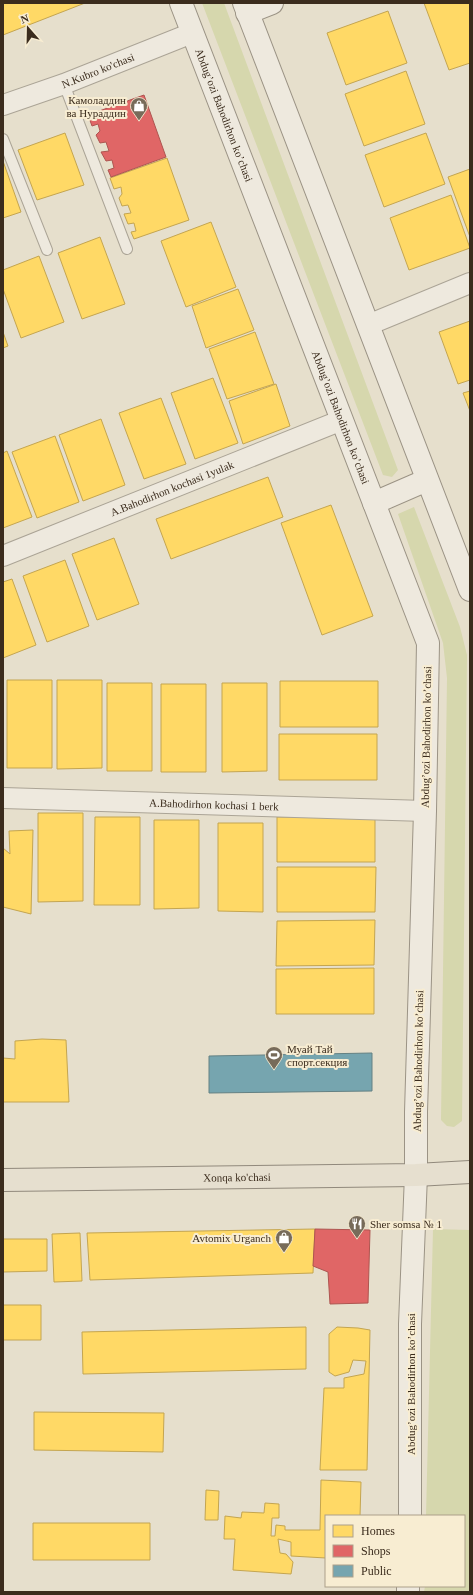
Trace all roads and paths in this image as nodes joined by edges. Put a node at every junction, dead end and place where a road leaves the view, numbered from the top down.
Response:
1 (181, 3) edge
2 (272, 3) edge
3 (245, 8) edge
4 (192, 33) junction
5 (64, 84) junction
6 (3, 106) edge
7 (3, 138) edge
8 (127, 249) dead end
9 (47, 250) dead end
10 (470, 283) edge
11 (368, 325) junction
12 (342, 420) junction
13 (427, 480) junction
14 (374, 503) junction
15 (3, 556) edge
16 (470, 590) edge
17 (3, 798) edge
18 (425, 811) junction
19 (470, 1172) edge
20 (416, 1175) junction
21 (3, 1180) edge
22 (410, 1515) edge

1 - 4 main road, Abdug’ozi Bahodirhon ko’chasi
2 - 3 main road
3 - 11 main road
4 - 5 street, N.Kubro ko'chasi
4 - 12 main road, Abdug’ozi Bahodirhon ko’chasi
5 - 6 street, N.Kubro ko'chasi
5 - 8 lane
7 - 9 lane
10 - 11 street
11 - 13 main road
12 - 14 main road, Abdug’ozi Bahodirhon ko’chasi
12 - 15 street, A.Bahodirhon kochasi 1yulak
13 - 14 main road
13 - 16 main road
14 - 18 main road, Abdug’ozi Bahodirhon ko’chasi
17 - 18 street, A.Bahodirhon kochasi 1 berk
18 - 20 main road, Abdug’ozi Bahodirhon ko’chasi
19 - 20 main road, Xonqa ko'chasi
20 - 21 main road, Xonqa ko'chasi
20 - 22 main road, Abdug’ozi Bahodirhon ko’chasi

